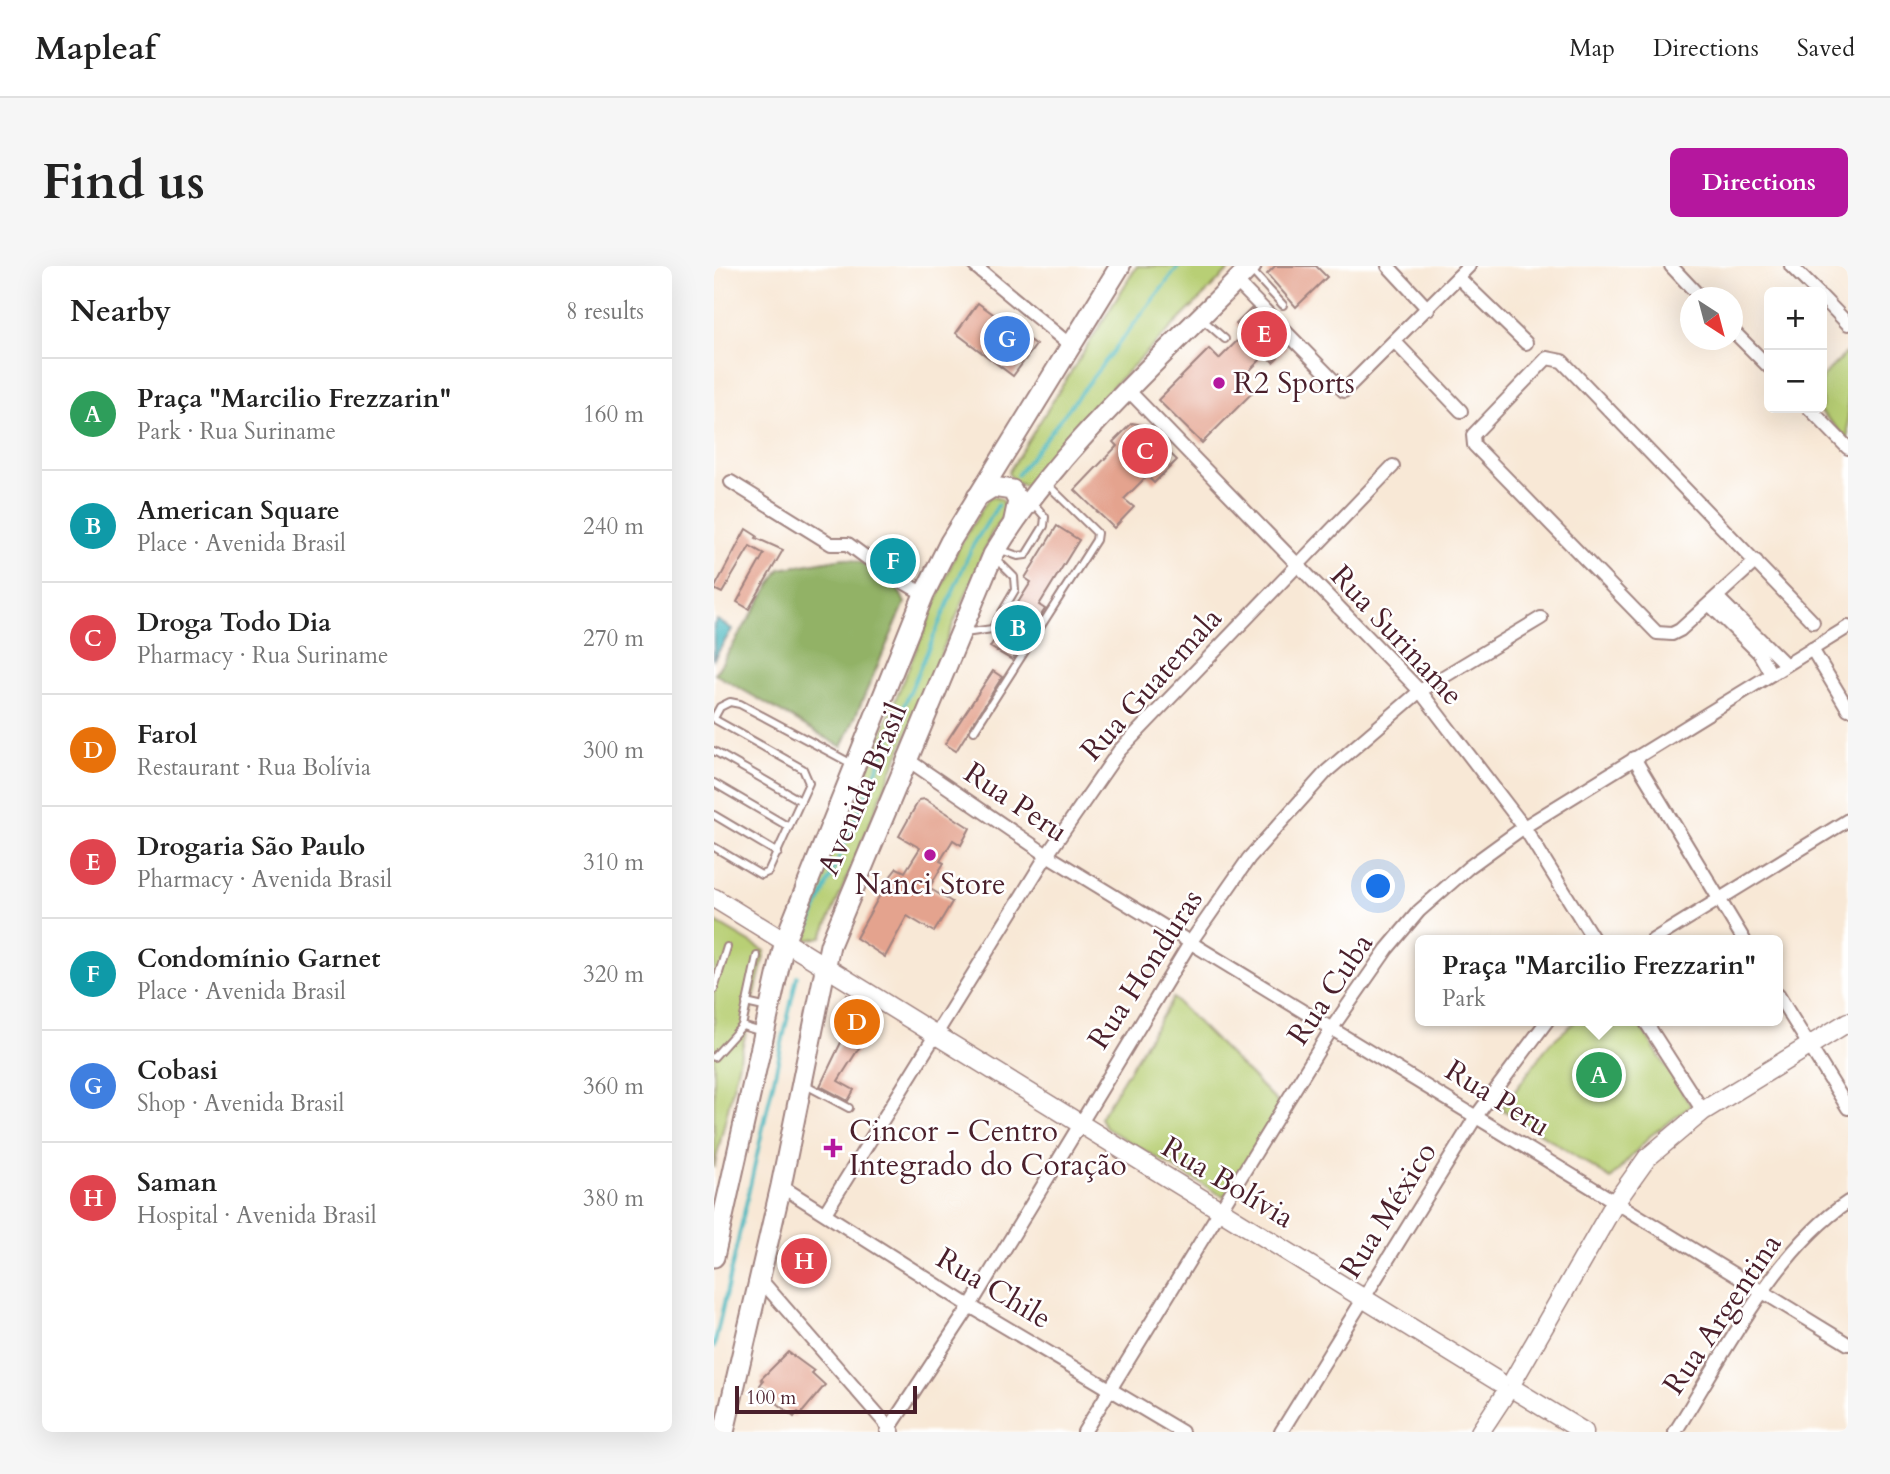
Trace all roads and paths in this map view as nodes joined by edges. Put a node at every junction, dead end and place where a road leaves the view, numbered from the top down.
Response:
1 (975, 266) edge
2 (1120, 266) edge
3 (1388, 266) edge
4 (1469, 266) edge
5 (1671, 266) edge
6 (1791, 266) edge
7 (1245, 272) edge
8 (1458, 277) junction
9 (1691, 287) edge
10 (1812, 287) edge
11 (1827, 302) edge
12 (1283, 305) dead end
13 (1427, 309) junction
14 (1201, 317) junction
15 (1848, 324) edge
16 (1225, 339) dead end
17 (1743, 341) edge
18 (1395, 342) junction
19 (1526, 344) dead end
20 (1070, 345) junction
21 (1764, 362) edge
22 (1129, 391) junction
23 (1461, 411) dead end
24 (1814, 413) edge
25 (1848, 448) edge
26 (1393, 467) dead end
27 (1043, 481) junction
28 (731, 482) dead end
29 (976, 498) junction
30 (1030, 500) junction
31 (1012, 524) junction
32 (994, 551) junction
33 (1756, 561) junction
34 (1297, 565) junction
35 (925, 594) junction
36 (1713, 601) junction
37 (1541, 618) dead end
38 (1813, 622) dead end
39 (1848, 627) edge
40 (960, 634) junction
41 (1812, 649) junction
42 (1786, 664) junction
43 (1771, 674) junction
44 (1420, 691) junction
45 (1848, 709) edge
46 (714, 719) edge
47 (974, 731) dead end
48 (714, 751) edge
49 (1634, 758) junction
50 (908, 761) junction
51 (855, 766) junction
52 (714, 783) edge
53 (801, 801) junction
54 (714, 816) edge
55 (1848, 820) edge
56 (789, 827) junction
57 (1524, 827) junction
58 (714, 847) edge
59 (778, 853) junction
60 (1047, 855) junction
61 (714, 898) edge
62 (1718, 899) junction
63 (1591, 935) edge
64 (1661, 935) edge
65 (1741, 935) edge
66 (785, 940) junction
67 (1190, 943) junction
68 (727, 947) dead end
69 (757, 956) dead end
70 (825, 966) junction
71 (714, 989) edge
72 (746, 1003) junction
73 (1783, 1005) edge
74 (769, 1009) junction
75 (1848, 1022) edge
76 (742, 1026) junction
77 (1543, 1026) edge
78 (1649, 1026) edge
79 (1332, 1028) junction
80 (764, 1032) junction
81 (936, 1036) junction
82 (1809, 1046) junction
83 (715, 1053) edge
84 (802, 1084) junction
85 (849, 1108) dead end
86 (1848, 1108) edge
87 (1703, 1111) junction
88 (1477, 1115) junction
89 (1079, 1124) junction
90 (781, 1186) junction
91 (1848, 1202) edge
92 (1615, 1203) junction
93 (1222, 1211) junction
94 (825, 1213) junction
95 (714, 1257) edge
96 (760, 1279) junction
97 (1764, 1291) junction
98 (1364, 1298) junction
99 (970, 1306) junction
100 (1848, 1344) edge
101 (1507, 1386) junction
102 (1110, 1389) junction
103 (890, 1431) edge
104 (724, 1432) edge
105 (1084, 1432) edge
106 (1182, 1432) edge
107 (1281, 1432) edge
108 (1480, 1432) edge
109 (1584, 1432) edge
110 (1675, 1432) edge

1 - 20 street
2 - 20 main road, Avenida Brasil
3 - 13 street
4 - 8 street
5 - 9 street
6 - 10 street
7 - 12 lane
7 - 14 main road, Avenida Brasil
7 - 18 street
8 - 13 street
8 - 19 street
11 - 15 street
13 - 18 street
14 - 16 lane
14 - 22 main road, Avenida Brasil
17 - 21 street
18 - 23 street
20 - 29 main road, Avenida Brasil
22 - 27 main road, Avenida Brasil
22 - 34 street, Rua Suriname
24 - 25 street
26 - 34 street, Rua Guatemala
27 - 30 main road, Avenida Brasil
27 - 47 lane
28 - 35 street
29 - 31 main road
29 - 35 main road, Avenida Brasil
30 - 31 main road, Avenida Brasil
30 - 32 lane
31 - 32 main road, Avenida Brasil
32 - 40 main road, Avenida Brasil
32 - 40 lane
33 - 36 street
33 - 36 street
33 - 38 street
34 - 44 street, Rua Suriname
34 - 60 street, Rua Guatemala
35 - 51 main road, Avenida Brasil
36 - 42 street
36 - 43 street
37 - 44 street, Rua Honduras
39 - 41 street, Rua Cuba
40 - 50 main road, Avenida Brasil
41 - 42 street, Rua Cuba
41 - 45 street
42 - 43 street, Rua Cuba
43 - 49 street, Rua Cuba
44 - 57 street, Rua Suriname
44 - 67 street, Rua Honduras
46 - 51 lane
46 - 53 lane
48 - 53 lane
49 - 57 street, Rua Cuba
49 - 62 street
50 - 60 street, Rua Peru
50 - 70 main road, Avenida Brasil
51 - 66 main road, Avenida Brasil
52 - 56 lane
53 - 56 lane
54 - 59 lane
55 - 62 street
56 - 59 lane
57 - 63 street, Rua Suriname
57 - 79 street, Rua Cuba
58 - 59 lane
60 - 67 street, Rua Peru
60 - 81 street, Rua Guatemala
61 - 66 main road, Rua Bolívia
62 - 64 street
62 - 65 street
66 - 70 main road, Rua Bolívia
66 - 74 main road, Avenida Brasil
67 - 79 street, Rua Peru
67 - 89 street, Rua Honduras
68 - 71 lane
69 - 72 lane
70 - 81 main road, Rua Bolívia
70 - 84 main road, Avenida Brasil
72 - 74 lane
72 - 76 lane
73 - 82 street
74 - 80 main road, Avenida Brasil
75 - 82 main road
76 - 80 lane
76 - 83 lane
77 - 88 street, Rua México
78 - 87 street
79 - 88 street, Rua Peru
79 - 93 street, Rua Cuba
80 - 95 main road, Avenida Brasil
81 - 89 main road, Rua Bolívia
81 - 94 street, Rua Guatemala
82 - 86 street
82 - 87 main road
84 - 85 lane
84 - 90 main road, Avenida Brasil
87 - 92 main road
88 - 92 street, Rua Peru
88 - 98 street, Rua México
89 - 93 main road, Rua Bolívia
89 - 99 street, Rua Honduras
90 - 94 street, Rua Chile
90 - 96 main road, Avenida Brasil
91 - 97 street, Rua Argentina
92 - 97 street, Rua Peru
92 - 101 main road
93 - 98 main road, Rua Bolívia
93 - 102 street, Rua Cuba
94 - 99 street, Rua Chile
96 - 103 street
96 - 104 main road, Avenida Brasil
97 - 100 street, Rua Peru
97 - 110 street, Rua Argentina
98 - 101 main road, Rua Bolívia
98 - 107 street, Rua México
99 - 102 street, Rua Chile
99 - 103 street, Rua Honduras
101 - 108 main road
101 - 109 main road, Rua Bolívia
102 - 105 street, Rua Cuba
102 - 106 street, Rua Chile

